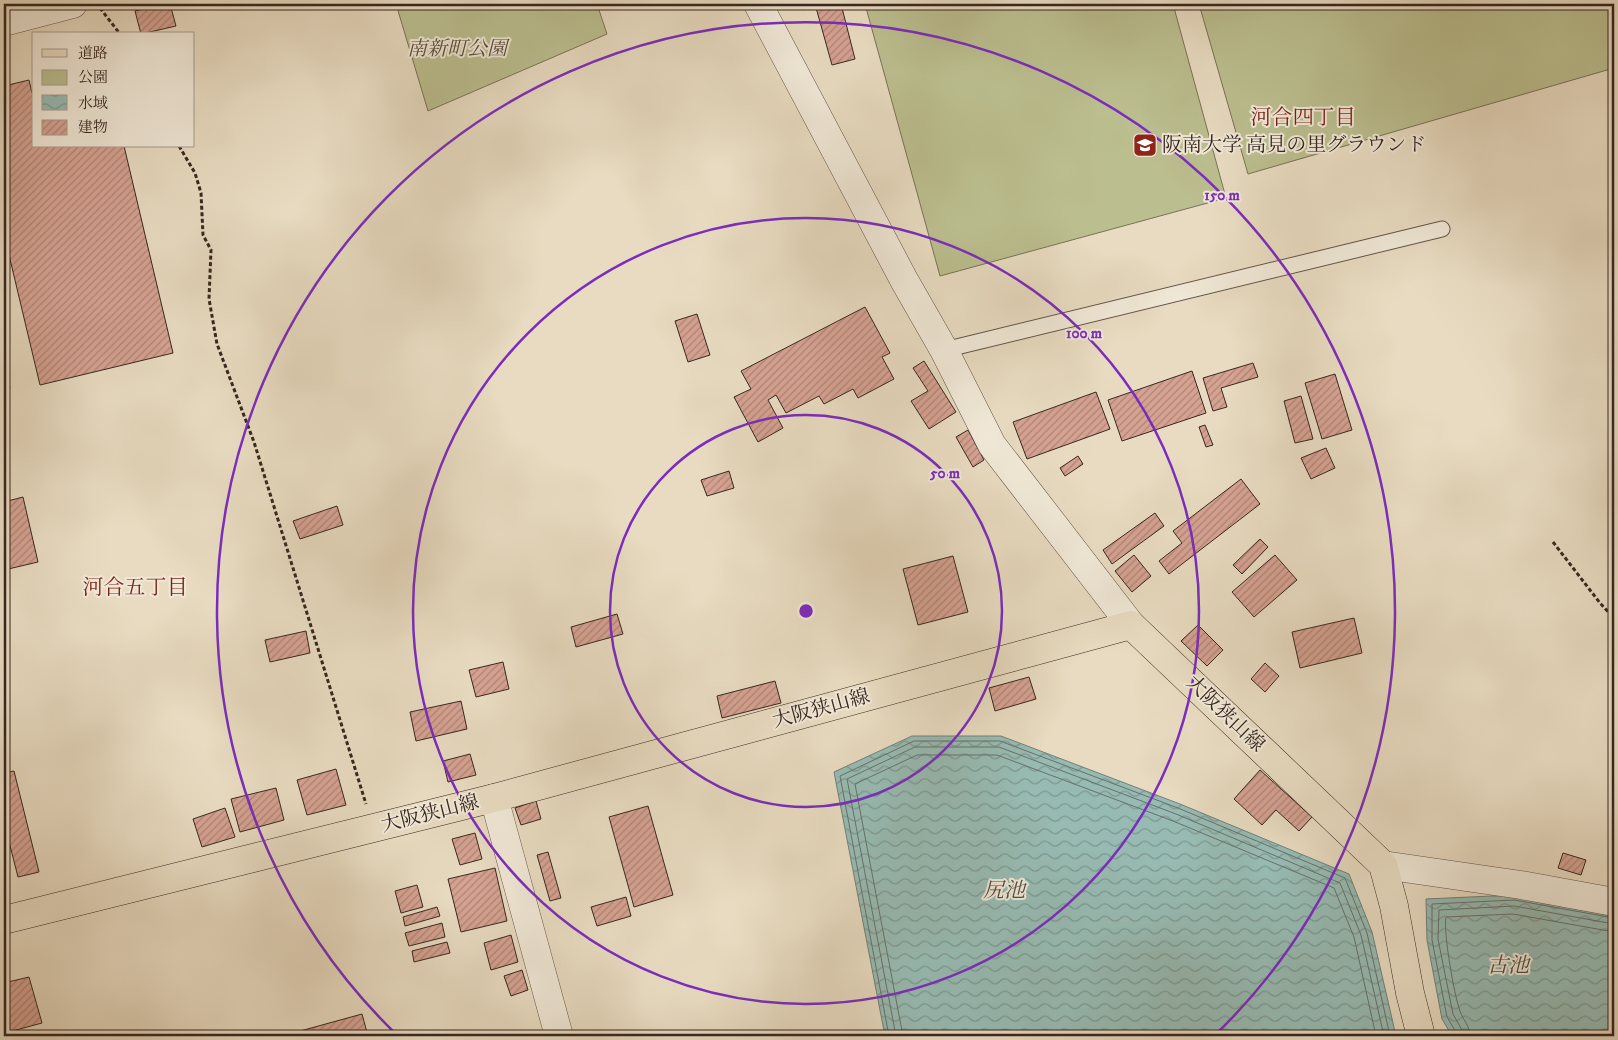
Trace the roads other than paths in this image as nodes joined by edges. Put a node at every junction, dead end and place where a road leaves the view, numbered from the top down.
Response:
1 (73, 4) edge
2 (758, 4) edge
3 (44, 7) edge
4 (4, 22) edge
5 (1442, 229) dead end
6 (944, 350) junction
7 (1131, 625) junction
8 (494, 798) junction
9 (1383, 865) junction
10 (1614, 902) edge
11 (4, 920) edge
12 (559, 1036) edge
13 (1421, 1036) edge

1 - 3 street
2 - 6 street
3 - 4 street
5 - 6 lane
6 - 7 street
7 - 8 main road, 大阪狭山線
7 - 9 main road, 大阪狭山線
8 - 11 main road, 大阪狭山線
8 - 12 street
9 - 10 street
9 - 13 main road

